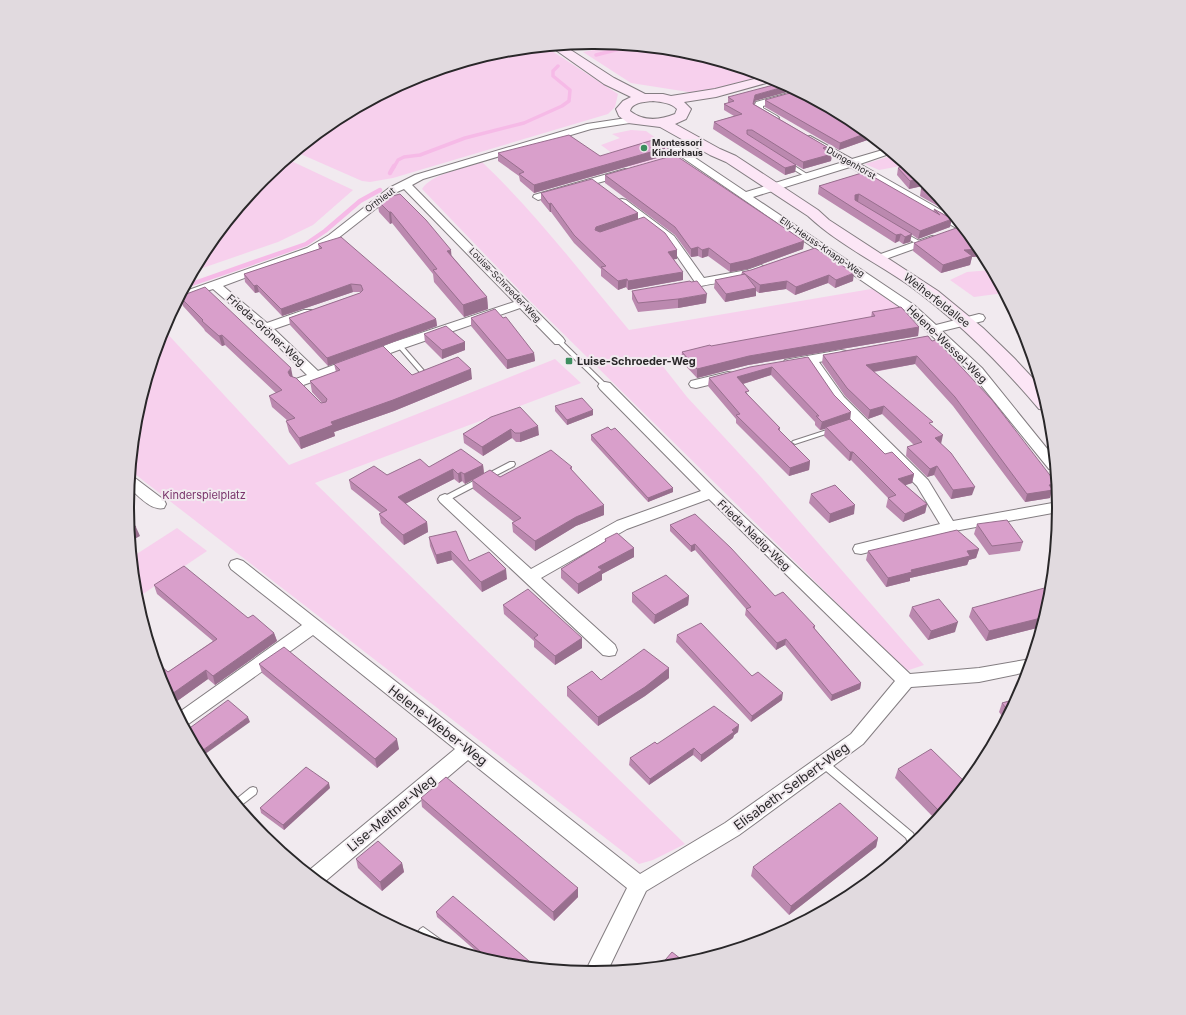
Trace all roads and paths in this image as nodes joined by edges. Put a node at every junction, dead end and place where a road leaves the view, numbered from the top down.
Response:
1 (562, 50) edge
2 (609, 81) junction
3 (761, 81) edge
4 (716, 93) junction
5 (794, 95) edge
6 (643, 98) junction
7 (669, 100) junction
8 (629, 112) junction
9 (679, 112) junction
10 (780, 122) edge
11 (662, 123) junction
12 (803, 135) edge
13 (672, 147) dead end
14 (883, 153) edge
15 (685, 155) junction
16 (731, 159) junction
17 (670, 160) edge
18 (782, 160) edge
19 (851, 163) junction
20 (632, 170) edge
21 (808, 176) junction
22 (594, 181) junction
23 (405, 184) junction
24 (774, 187) junction
25 (920, 190) edge
26 (907, 195) junction
27 (746, 196) junction
28 (538, 197) dead end
29 (951, 220) edge
30 (958, 229) edge
31 (900, 232) edge
32 (919, 243) junction
33 (822, 248) junction
34 (808, 253) edge
35 (883, 257) junction
36 (771, 266) edge
37 (701, 282) junction
38 (215, 285) junction
39 (686, 285) edge
40 (187, 294) edge
41 (898, 299) joint
42 (523, 304) junction
43 (322, 308) edge
44 (972, 320) junction
45 (265, 328) junction
46 (933, 335) junction
47 (559, 341) joint
48 (399, 345) junction
49 (856, 351) edge
50 (810, 359) junction
51 (779, 365) edge
52 (1029, 368) edge
53 (740, 372) edge
54 (425, 375) edge
55 (316, 376) junction
56 (696, 384) dead end
57 (301, 385) edge
58 (605, 386) joint
59 (1038, 395) edge
60 (838, 428) edge
61 (795, 442) dead end
62 (1049, 460) edge
63 (512, 464) dead end
64 (135, 484) edge
65 (711, 493) junction
66 (445, 500) joint
67 (159, 504) dead end
68 (1052, 508) edge
69 (949, 527) junction
70 (860, 548) dead end
71 (237, 565) dead end
72 (530, 576) junction
73 (314, 626) junction
74 (610, 650) dead end
75 (1023, 666) edge
76 (906, 681) junction
77 (186, 717) edge
78 (468, 749) junction
79 (823, 763) junction
80 (253, 791) dead end
81 (241, 801) edge
82 (911, 838) edge
83 (318, 874) edge
84 (639, 884) junction
85 (423, 932) dead end
86 (426, 934) edge
87 (599, 966) edge

1 - 2 main road
2 - 6 main road
2 - 8 main road
3 - 4 main road
4 - 7 main road
4 - 9 main road
5 - 10 street
6 - 7 main road
6 - 8 main road
7 - 9 main road, Weiherfeldallee
8 - 11 main road
8 - 23 street, Orthleut
9 - 11 main road
9 - 16 main road, Weiherfeldallee
11 - 16 main road, Weiherfeldallee
12 - 19 street, Dungenhorst
13 - 15 street, Elly-Heuss-Knapp-Weg
14 - 19 street
15 - 17 street
15 - 27 street, Elly-Heuss-Knapp-Weg
16 - 24 main road, Weiherfeldallee
18 - 21 lane
19 - 21 street
19 - 26 street, Dungenhorst
20 - 22 street
21 - 24 street
22 - 28 street
22 - 37 street
23 - 38 street, Orthleut
23 - 42 street, Louise-Schroeder-Weg
24 - 27 street
24 - 35 main road, Weiherfeldallee
25 - 26 street
26 - 29 street, Dungenhorst
27 - 33 street, Elly-Heuss-Knapp-Weg
30 - 32 street, Dungenhorst
31 - 32 lane
32 - 35 street, Dungenhorst
33 - 34 street
33 - 41 street, Elly-Heuss-Knapp-Weg
35 - 44 main road, Weiherfeldallee
36 - 37 street
37 - 39 street
38 - 40 street, Orthleut
38 - 45 street, Frieda-Gröner-Weg
41 - 46 street, Helene-Wessel-Weg
42 - 47 street, Louise-Schroeder-Weg
42 - 48 street, Frieda-Gröner-Weg
43 - 45 street
44 - 46 street
44 - 52 main road, Weiherfeldallee
44 - 59 main road, Weiherfeldallee
45 - 55 street, Frieda-Gröner-Weg
46 - 62 street, Helene-Wessel-Weg
47 - 58 lane, Louise-Schroeder-Weg
48 - 54 lane
48 - 55 street, Frieda-Gröner-Weg
49 - 50 street
50 - 51 street
50 - 69 street
53 - 56 street
55 - 57 street, Frieda-Gröner-Weg
58 - 65 street, Frieda-Nadig-Weg
60 - 61 lane
63 - 66 lane
64 - 67 street
65 - 72 street
65 - 76 street, Frieda-Nadig-Weg
66 - 72 street
68 - 69 street
69 - 70 street
71 - 73 street, Helene-Weber-Weg
72 - 74 street
73 - 77 street
73 - 78 street, Helene-Weber-Weg
75 - 76 street
76 - 79 street, Elisabeth-Selbert-Weg
78 - 83 street, Lise-Meitner-Weg
78 - 84 street, Helene-Weber-Weg
79 - 82 lane
79 - 84 street, Elisabeth-Selbert-Weg
80 - 81 lane
84 - 87 street
85 - 86 lane

